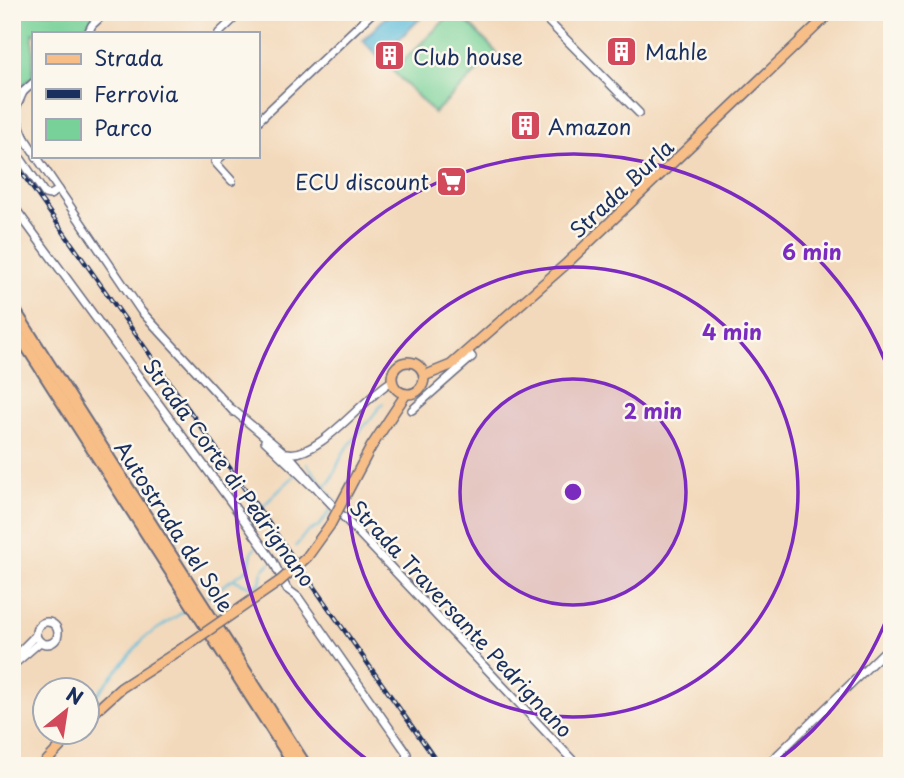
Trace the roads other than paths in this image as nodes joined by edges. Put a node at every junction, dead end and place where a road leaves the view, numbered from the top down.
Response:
1 (106, 12) edge
2 (241, 12) edge
3 (373, 12) edge
4 (539, 12) edge
5 (831, 12) edge
6 (88, 32) edge
7 (220, 32) edge
8 (32, 84) edge
9 (14, 98) edge
10 (639, 113) dead end
11 (12, 119) edge
12 (259, 120) edge
13 (25, 139) junction
14 (32, 150) edge
15 (17, 157) dead end
16 (37, 158) edge
17 (220, 158) edge
18 (232, 181) dead end
19 (59, 190) junction
20 (12, 204) edge
21 (12, 306) edge
22 (12, 324) edge
23 (467, 351) junction
24 (424, 376) junction
25 (393, 381) junction
26 (406, 394) junction
27 (232, 409) junction
28 (412, 410) dead end
29 (296, 463) junction
30 (38, 638) junction
31 (892, 644) edge
32 (12, 659) edge
33 (12, 666) edge
34 (102, 705) edge
35 (61, 746) edge
36 (42, 766) edge
37 (295, 766) edge
38 (306, 766) edge
39 (404, 766) edge
40 (578, 766) edge
41 (766, 766) edge

1 - 6 street
2 - 7 street
3 - 12 street
4 - 10 street
5 - 23 main road, Strada Burla
8 - 9 street
9 - 13 street
11 - 13 street
13 - 14 street
15 - 19 street
16 - 19 street, Strada Traversante Pedrignano
17 - 18 street
19 - 27 street, Strada Traversante Pedrignano
20 - 39 street, Strada Corte di Pedrignano
21 - 38 highway, Autostrada del Sole
22 - 37 highway, Autostrada del Sole
23 - 24 main road, Strada Burla
23 - 28 street
24 - 25 main road
24 - 26 main road, Strada Burla
25 - 26 main road
25 - 29 street
26 - 34 main road, Strada Burla, bridge
27 - 29 street, Strada Traversante Pedrignano
27 - 29 street, Strada Traversante Pedrignano
29 - 40 street, Strada Traversante Pedrignano
30 - 30 street
30 - 32 street
30 - 33 street
31 - 41 street
35 - 36 main road

